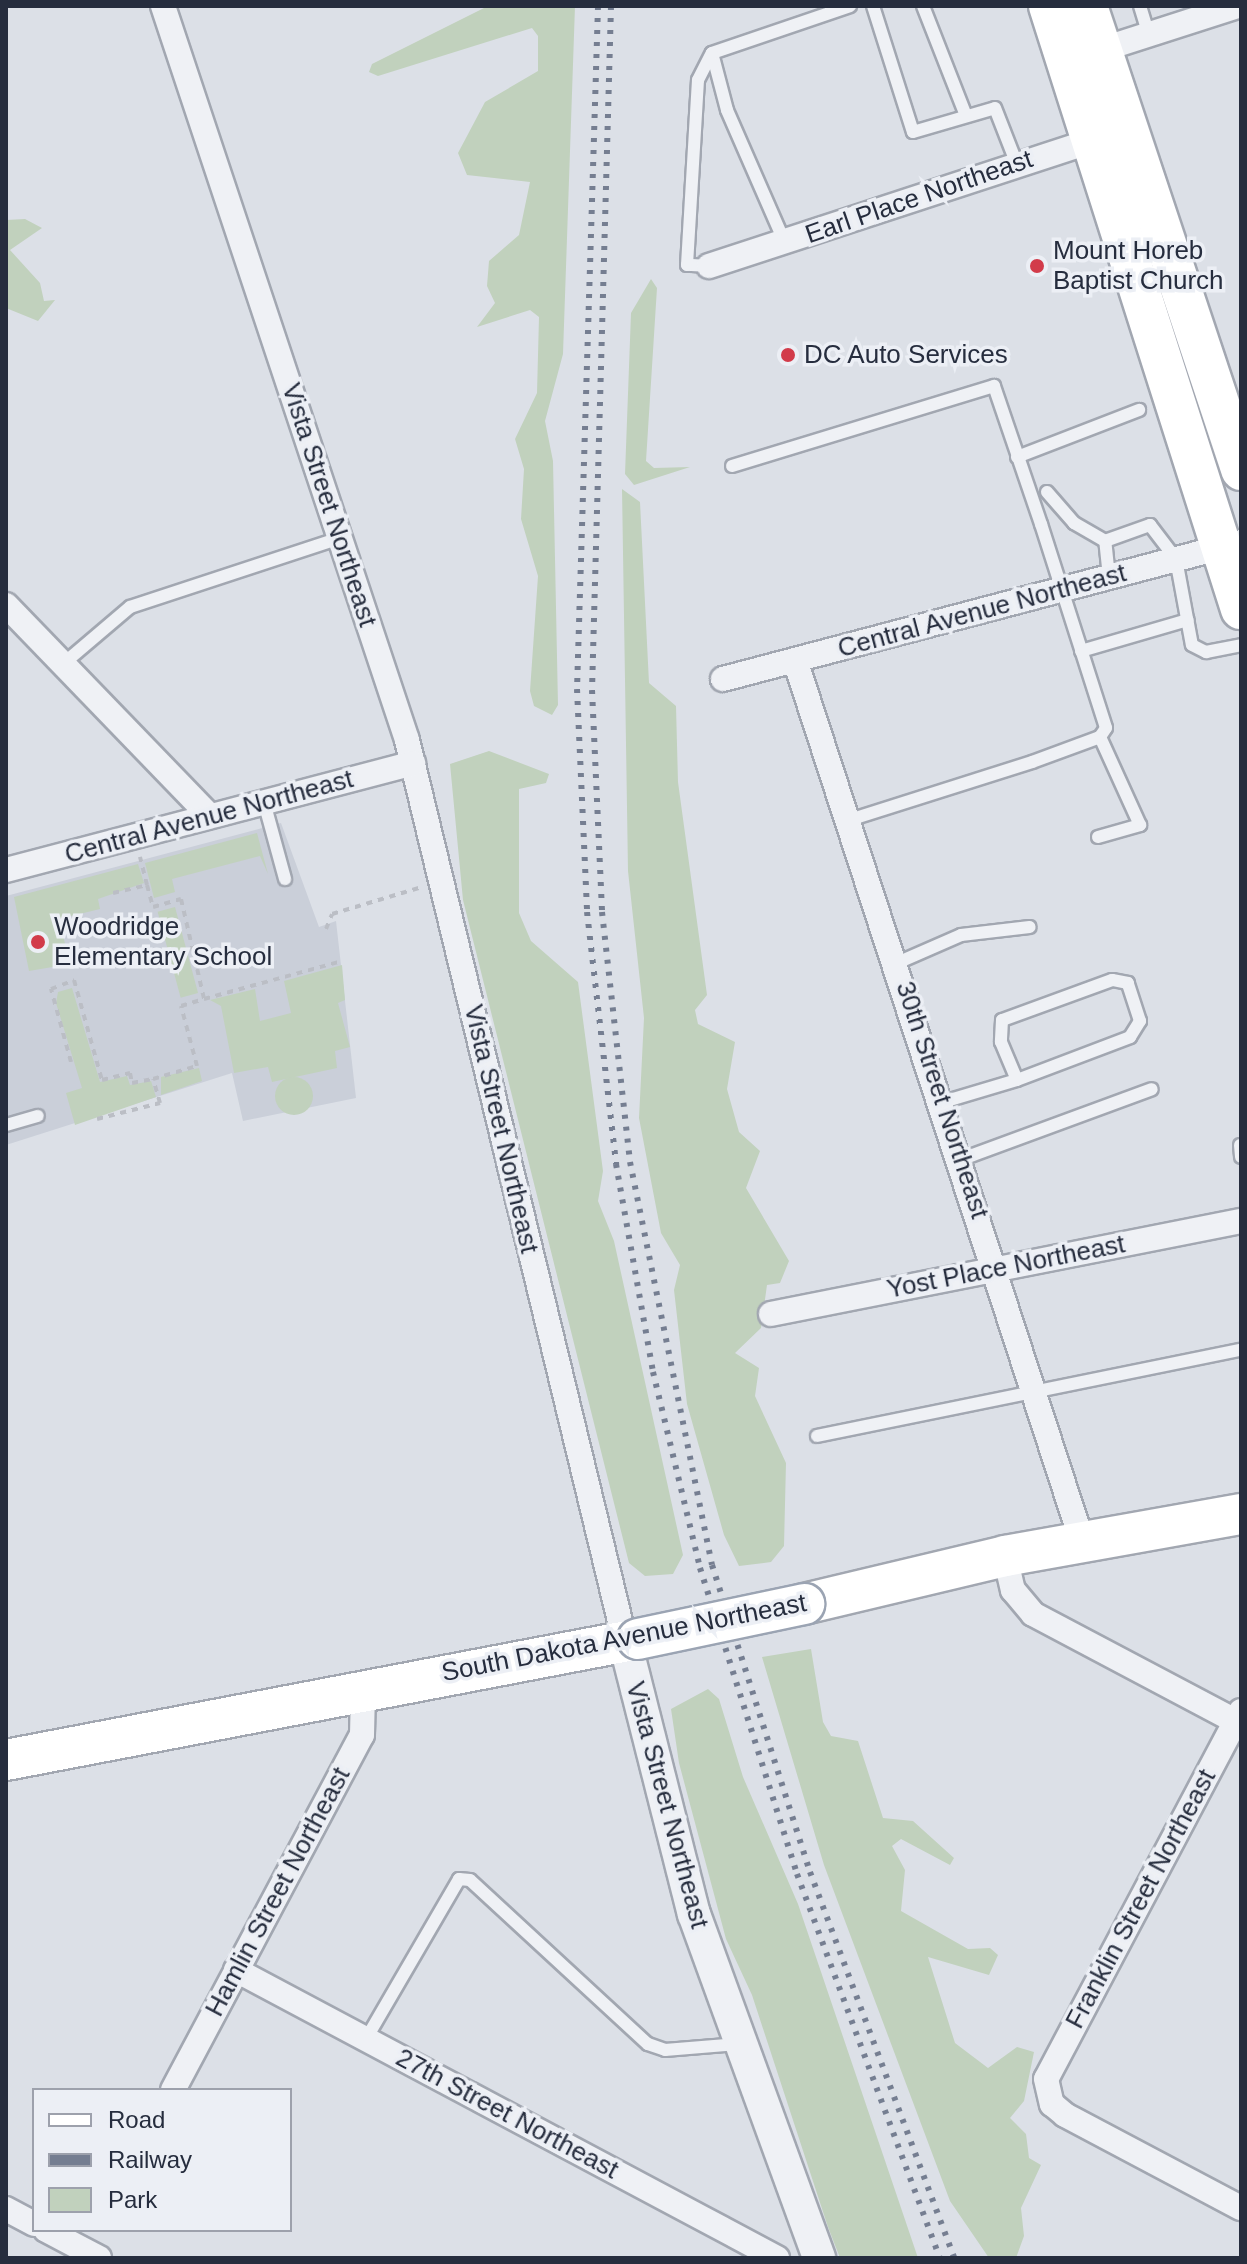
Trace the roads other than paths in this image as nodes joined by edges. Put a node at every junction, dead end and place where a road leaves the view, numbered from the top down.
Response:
1 (163, 6) edge
2 (850, 6) edge
3 (873, 6) edge
4 (923, 6) edge
5 (1049, 6) edge
6 (1087, 6) edge
7 (1140, 6) edge
8 (1237, 6) edge
9 (1149, 35) junction
10 (712, 53) junction
11 (1083, 56) junction
12 (966, 116) junction
13 (1111, 135) junction
14 (1016, 162) junction
15 (785, 243) junction
16 (709, 266) joint
17 (1139, 410) dead end
18 (1017, 457) junction
19 (732, 466) dead end
20 (1241, 470) edge
21 (1047, 492) dead end
22 (340, 538) junction
23 (1105, 541) junction
24 (1231, 545) edge
25 (1176, 559) junction
26 (1109, 577) junction
27 (1060, 590) junction
28 (6, 605) edge
29 (1241, 609) edge
30 (1188, 620) junction
31 (1241, 645) edge
32 (1081, 651) junction
33 (795, 660) junction
34 (63, 664) junction
35 (723, 679) dead end
36 (1100, 737) junction
37 (413, 763) junction
38 (264, 802) junction
39 (210, 816) junction
40 (849, 820) junction
41 (1098, 837) dead end
42 (6, 870) edge
43 (285, 879) dead end
44 (1030, 927) dead end
45 (897, 963) junction
46 (1017, 1080) junction
47 (1152, 1089) dead end
48 (943, 1102) junction
49 (38, 1116) dead end
50 (6, 1125) edge
51 (1240, 1145) edge
52 (1241, 1157) edge
53 (962, 1159) junction
54 (1241, 1221) edge
55 (998, 1269) junction
56 (771, 1314) dead end
57 (1241, 1350) edge
58 (1037, 1392) junction
59 (817, 1436) dead end
60 (1241, 1514) edge
61 (1082, 1541) junction
62 (1005, 1556) junction
63 (632, 1640) junction
64 (363, 1690) junction
65 (1239, 1719) edge
66 (6, 1760) edge
67 (236, 1970) junction
68 (366, 2039) junction
69 (741, 2044) junction
70 (174, 2088) edge
71 (1241, 2208) edge
72 (6, 2209) edge
73 (32, 2223) edge
74 (51, 2232) edge
75 (92, 2249) edge
76 (777, 2258) edge
77 (819, 2258) edge

1 - 22 street, Vista Street Northeast
2 - 10 lane
3 - 12 lane
4 - 12 lane
5 - 11 main road
6 - 11 main road
7 - 9 lane
8 - 9 street
9 - 11 street
10 - 15 lane
10 - 16 lane
11 - 13 main road
12 - 14 lane
13 - 14 street, Earl Place Northeast
13 - 20 main road
13 - 24 main road
14 - 15 street, Earl Place Northeast
15 - 16 street, Earl Place Northeast
17 - 18 lane
18 - 19 lane
18 - 27 lane
21 - 23 lane
22 - 34 lane
22 - 37 street, Vista Street Northeast
23 - 25 lane
23 - 26 lane
24 - 25 street, Central Avenue Northeast
24 - 29 main road
25 - 26 street, Central Avenue Northeast
25 - 30 lane
26 - 27 street, Central Avenue Northeast
27 - 32 lane
27 - 33 street, Central Avenue Northeast
28 - 34 street
30 - 31 lane
30 - 32 lane
32 - 36 lane
33 - 35 street, Central Avenue Northeast
33 - 40 street, 30th Street Northeast
34 - 39 street
36 - 40 lane
36 - 41 lane
37 - 38 street, Central Avenue Northeast
37 - 63 street, Vista Street Northeast
38 - 39 street, Central Avenue Northeast
38 - 43 lane
39 - 42 street, Central Avenue Northeast
40 - 45 street, 30th Street Northeast
44 - 45 lane
45 - 48 street, 30th Street Northeast
46 - 46 lane
46 - 48 lane
47 - 53 lane
48 - 53 street, 30th Street Northeast
49 - 50 lane
51 - 52 lane
53 - 55 street, 30th Street Northeast
54 - 55 street, Yost Place Northeast
55 - 56 street, Yost Place Northeast
55 - 58 street, 30th Street Northeast
57 - 58 lane
58 - 59 lane
58 - 61 street, 30th Street Northeast
60 - 61 main road, South Dakota Avenue Northeast
61 - 62 main road, South Dakota Avenue Northeast
62 - 63 main road, South Dakota Avenue Northeast, bridge
62 - 65 street
63 - 64 main road, South Dakota Avenue Northeast
63 - 69 street, Vista Street Northeast
64 - 66 main road, South Dakota Avenue Northeast
64 - 67 street, Hamlin Street Northeast
65 - 71 street, Franklin Street Northeast
67 - 68 street, 27th Street Northeast
67 - 70 street, Hamlin Street Northeast
68 - 69 lane
68 - 76 street, 27th Street Northeast
69 - 77 street, Vista Street Northeast
72 - 73 street
74 - 75 street

